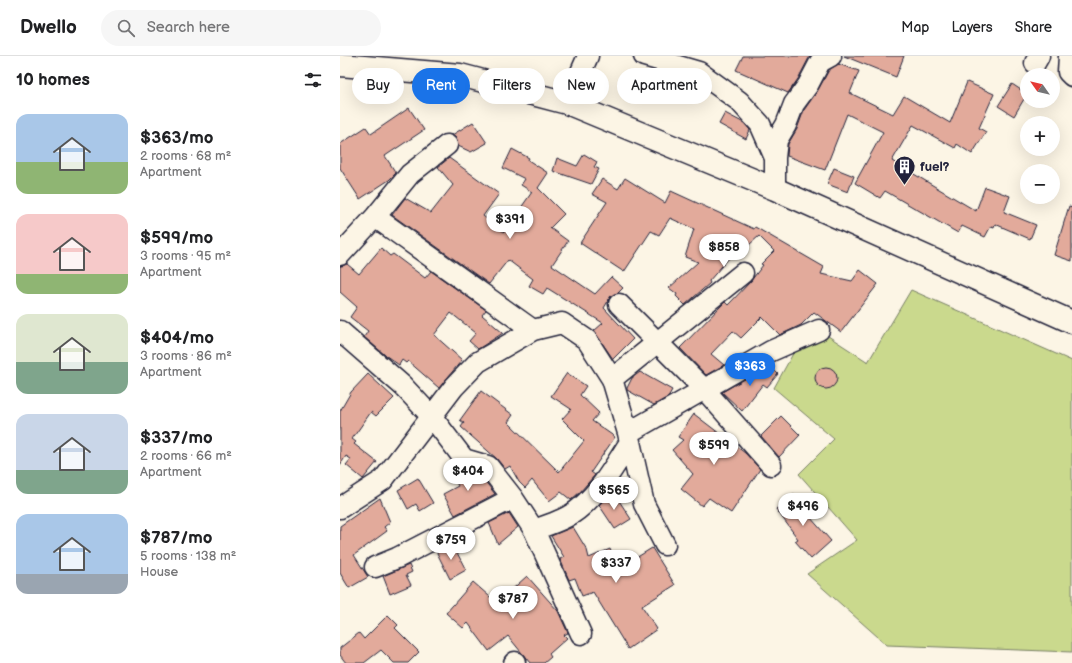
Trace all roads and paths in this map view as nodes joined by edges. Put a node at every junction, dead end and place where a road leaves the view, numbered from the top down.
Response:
1 (588, 56) edge
2 (644, 56) edge
3 (831, 56) edge
4 (1069, 56) edge
5 (340, 65) edge
6 (583, 68) edge
7 (1072, 76) edge
8 (553, 99) edge
9 (569, 104) edge
10 (447, 145) dead end
11 (775, 158) junction
12 (775, 189) junction
13 (375, 217) junction
14 (340, 255) edge
15 (743, 273) dead end
16 (619, 304) dead end
17 (1072, 322) edge
18 (533, 330) junction
19 (819, 330) dead end
20 (340, 331) edge
21 (657, 342) junction
22 (612, 379) junction
23 (704, 389) junction
24 (432, 417) junction
25 (629, 438) junction
26 (771, 465) dead end
27 (513, 498) junction
28 (340, 508) edge
29 (534, 530) junction
30 (665, 545) dead end
31 (375, 567) dead end
32 (581, 634) dead end

1 - 6 street
2 - 11 street
3 - 11 street
4 - 7 street
5 - 8 main road
9 - 12 main road
10 - 13 street
11 - 12 street
12 - 17 main road
13 - 14 street
13 - 18 street
15 - 21 street
16 - 21 street
18 - 22 street
18 - 24 street
19 - 23 street
20 - 24 street
21 - 22 street
21 - 23 street
22 - 25 street
23 - 25 street
23 - 26 street
24 - 27 street
24 - 28 street
25 - 29 street
25 - 30 street
27 - 29 street
27 - 31 street
29 - 32 street

